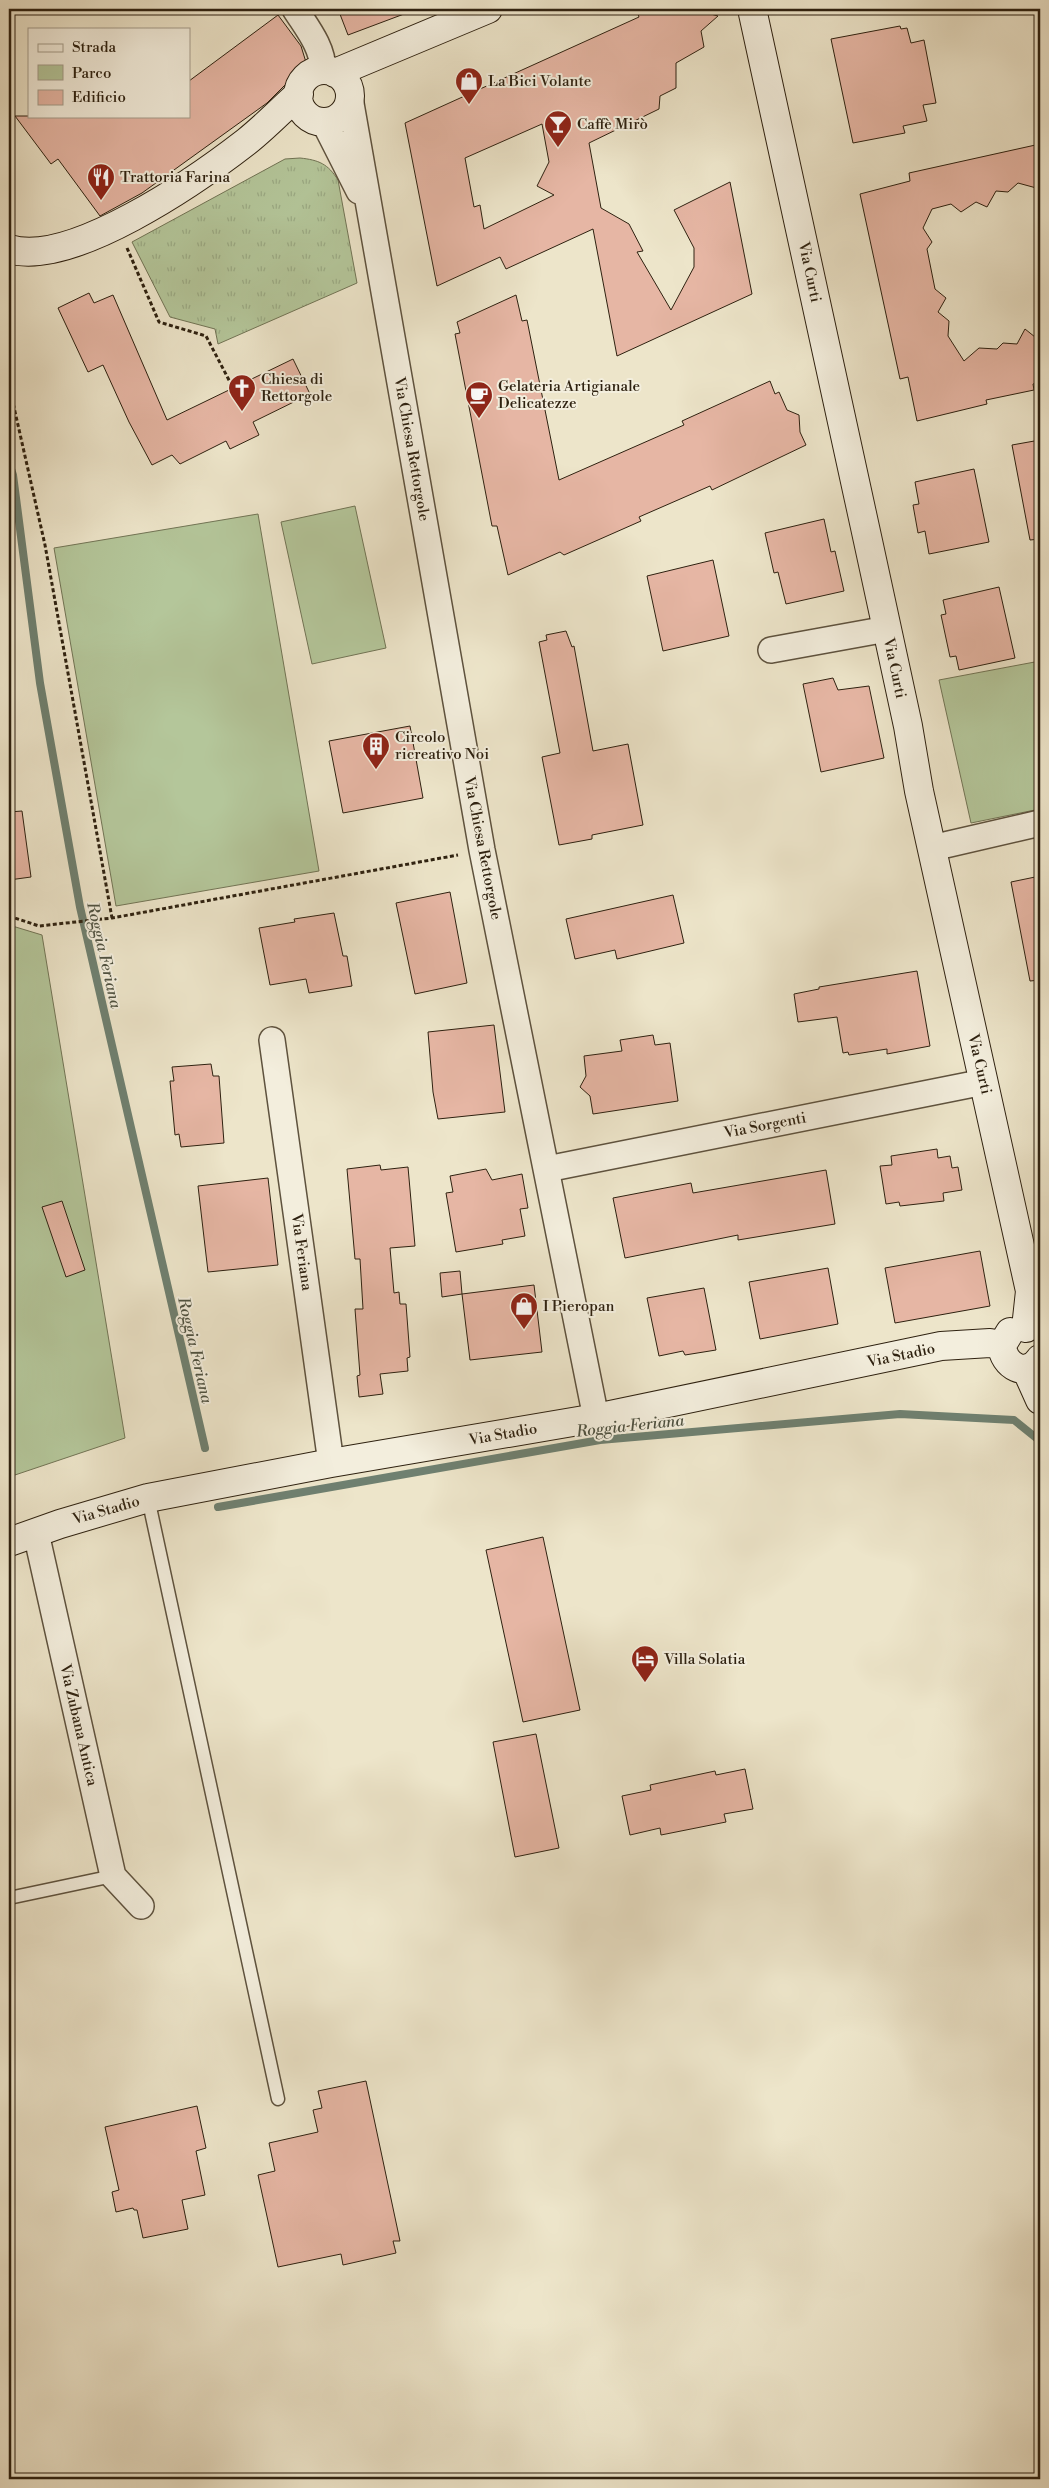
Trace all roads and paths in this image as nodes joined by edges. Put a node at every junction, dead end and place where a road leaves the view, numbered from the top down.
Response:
1 (295, 9) edge
2 (488, 9) edge
3 (752, 9) edge
4 (340, 84) junction
5 (299, 94) junction
6 (319, 121) junction
7 (247, 142) junction
8 (372, 216) junction
9 (116, 225) junction
10 (9, 249) edge
11 (230, 382) dead end
12 (9, 385) edge
13 (887, 628) junction
14 (771, 650) dead end
15 (1040, 823) edge
16 (932, 848) junction
17 (482, 850) junction
18 (9, 916) edge
19 (112, 918) junction
20 (272, 1040) dead end
21 (984, 1082) junction
22 (547, 1169) junction
23 (1033, 1332) edge
24 (1002, 1345) junction
25 (1033, 1364) edge
26 (1040, 1400) edge
27 (596, 1418) junction
28 (331, 1463) junction
29 (148, 1498) junction
30 (36, 1533) junction
31 (9, 1542) edge
32 (113, 1876) junction
33 (9, 1898) edge
34 (141, 1906) dead end
35 (278, 2099) dead end

1 - 4 street, Via Chiesa Rettorgole
2 - 4 street
3 - 13 street, Via Curti
4 - 5 street
4 - 6 street
4 - 8 street, Via Chiesa Rettorgole
5 - 6 street
5 - 7 street
6 - 7 street
6 - 8 street, Via Chiesa Rettorgole
7 - 9 street
8 - 17 street, Via Chiesa Rettorgole
9 - 10 street
9 - 11 path
12 - 19 path
13 - 14 street
13 - 16 street, Via Curti
15 - 16 street
16 - 21 street, Via Curti
17 - 19 path
17 - 22 street, Via Chiesa Rettorgole
18 - 19 path
20 - 28 street, Via Feriana
21 - 22 street, Via Sorgenti
21 - 23 street, Via Curti
22 - 27 street, Via Chiesa Rettorgole
23 - 24 street, Via Curti
24 - 25 street
24 - 27 street, Via Stadio
25 - 26 street
27 - 28 street, Via Stadio
28 - 29 street, Via Stadio
29 - 30 street, Via Stadio
29 - 35 lane
30 - 31 street, Via Stadio
30 - 32 street, Via Zubana Antica
32 - 33 lane
32 - 34 street

